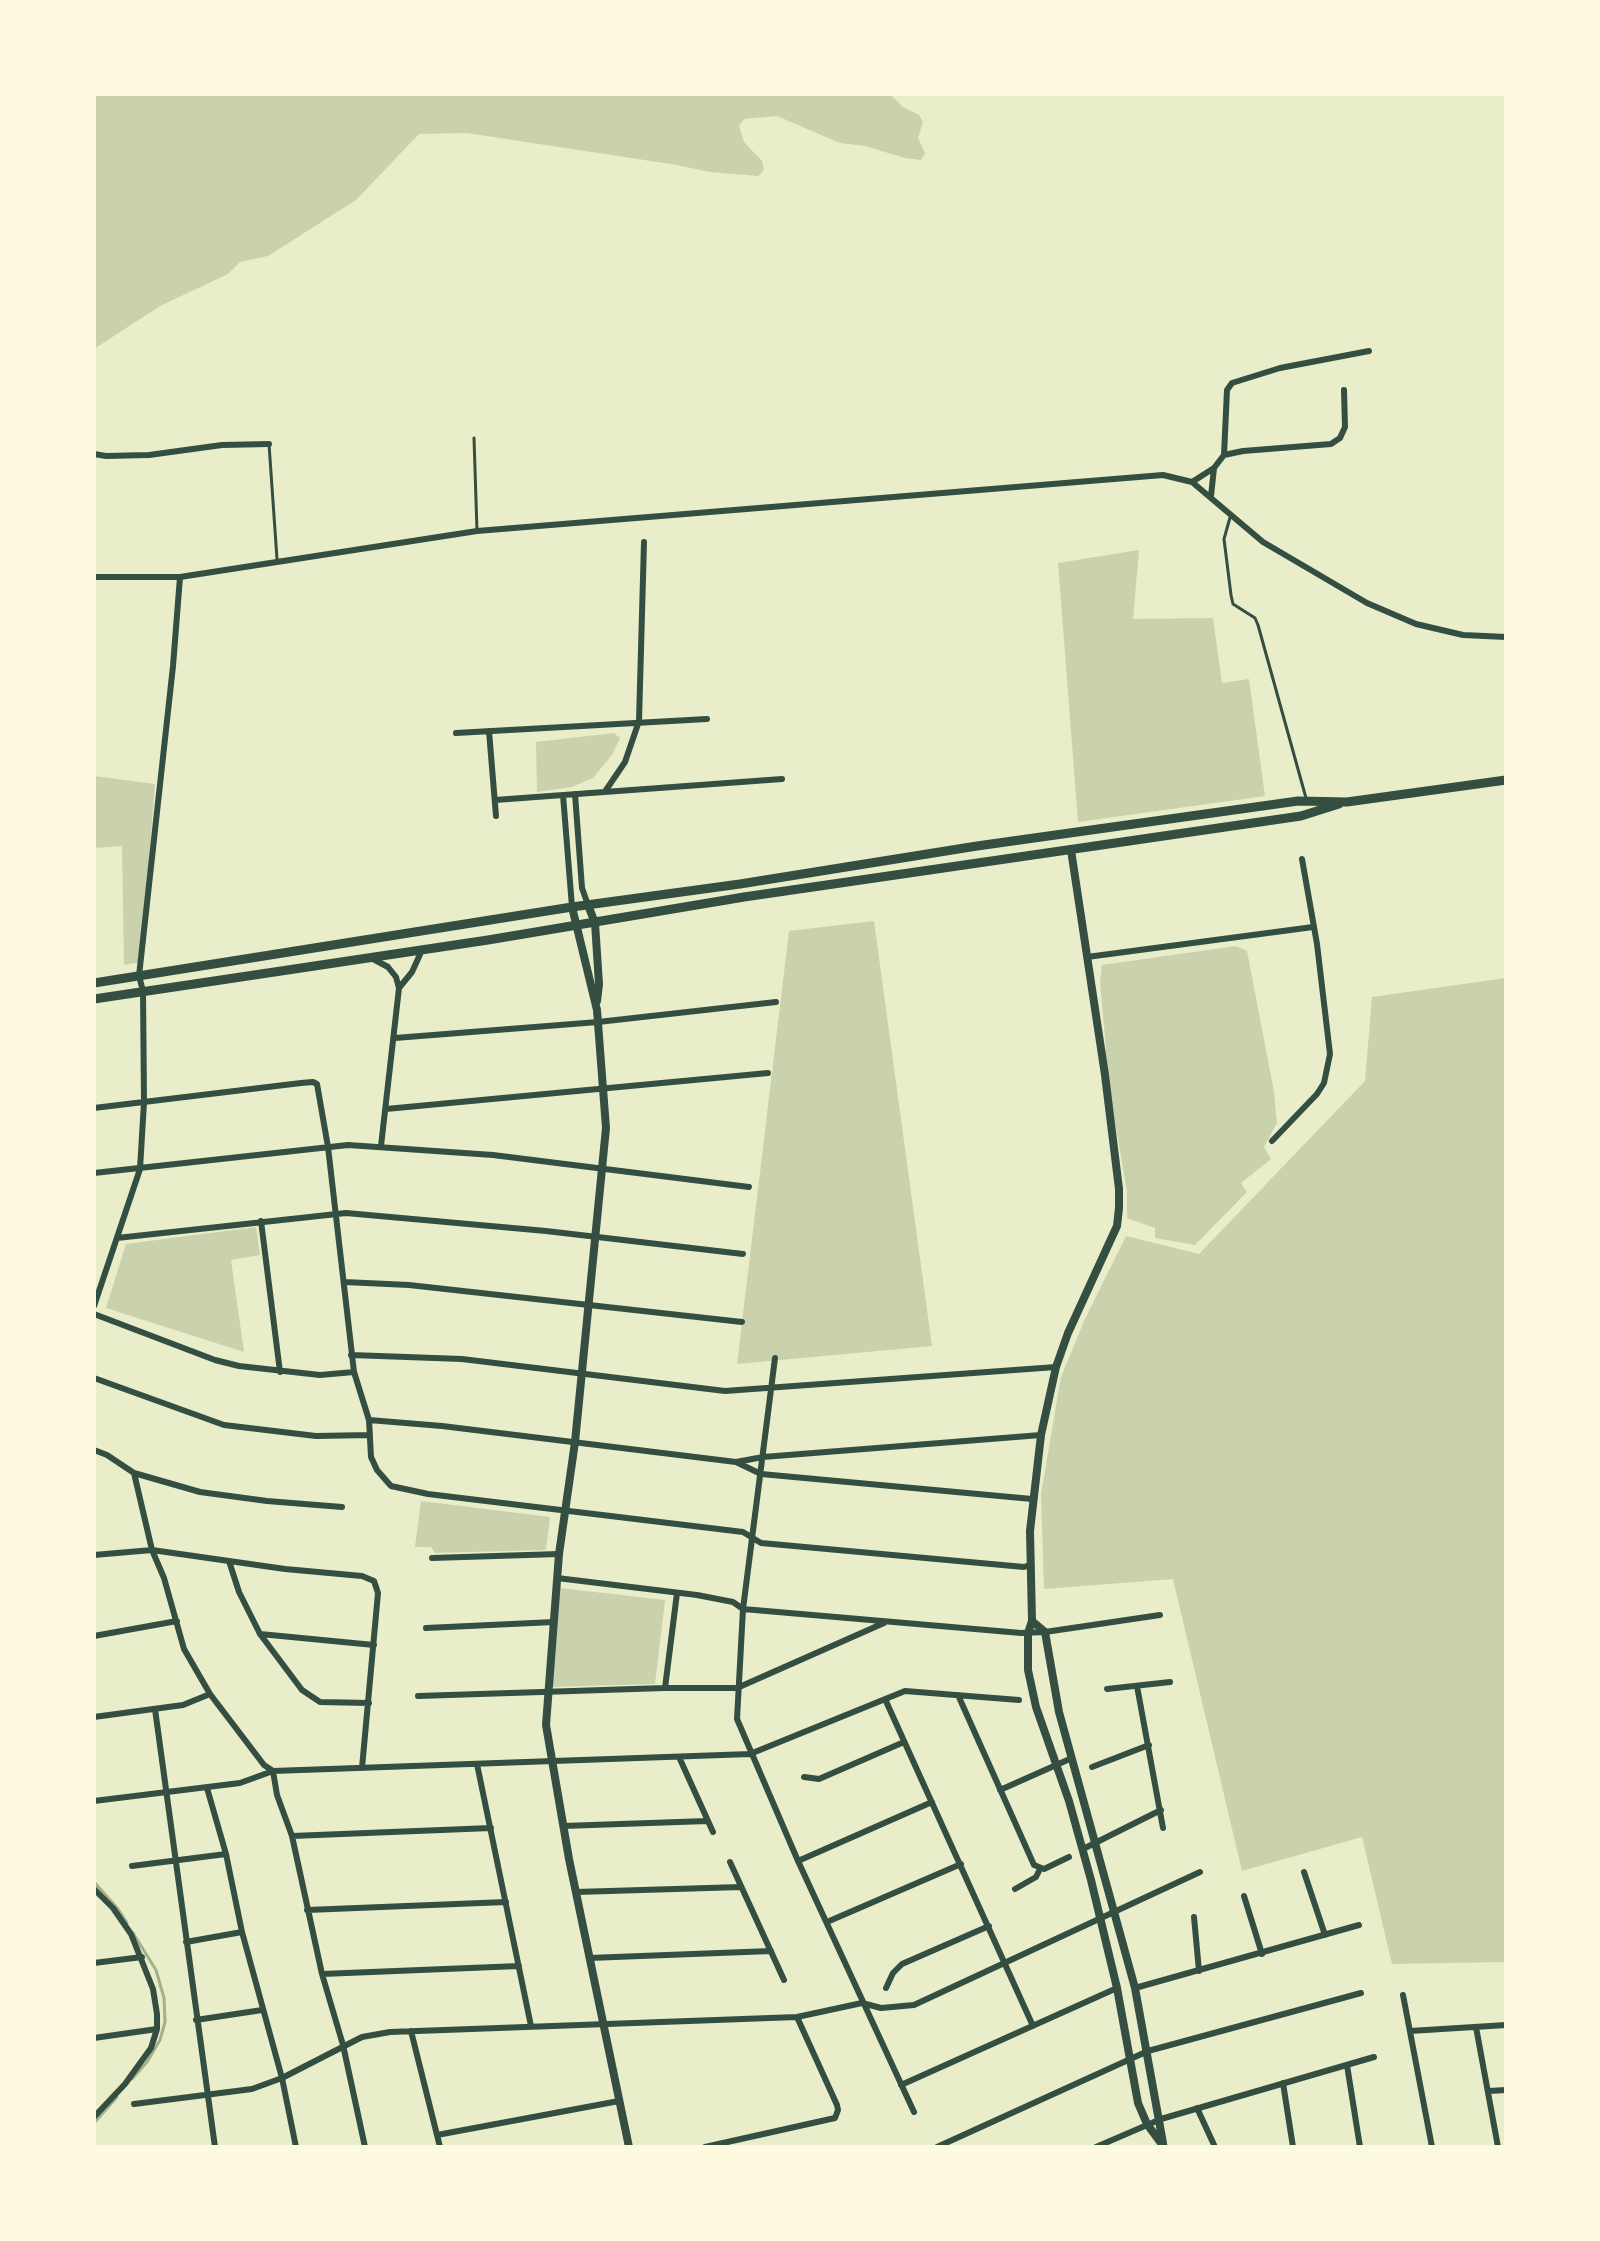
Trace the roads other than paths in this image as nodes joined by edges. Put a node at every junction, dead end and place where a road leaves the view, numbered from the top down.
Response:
1 (1369, 351) dead end
2 (1344, 390) dead end
3 (474, 438) dead end
4 (269, 444) joint
5 (94, 454) edge
6 (1224, 455) junction
7 (1214, 468) junction
8 (1192, 482) junction
9 (1211, 496) junction
10 (1231, 514) junction
11 (477, 531) junction
12 (644, 542) dead end
13 (277, 564) junction
14 (94, 577) edge
15 (180, 577) junction
16 (1506, 637) edge
17 (707, 719) dead end
18 (639, 721) junction
19 (489, 731) junction
20 (456, 733) dead end
21 (782, 779) dead end
22 (1506, 780) edge
23 (606, 790) junction
24 (575, 794) junction
25 (563, 795) junction
26 (495, 800) junction
27 (1308, 801) junction
28 (1347, 802) junction
29 (1201, 815) junction
30 (496, 816) dead end
31 (1203, 831) junction
32 (1071, 850) junction
33 (1302, 859) dead end
34 (588, 905) junction
35 (572, 907) junction
36 (595, 923) junction
37 (578, 926) junction
38 (1313, 927) junction
39 (422, 950) junction
40 (1087, 957) junction
41 (371, 958) junction
42 (139, 976) junction
43 (94, 983) edge
44 (399, 988) junction
45 (143, 991) junction
46 (94, 999) edge
47 (776, 1002) dead end
48 (597, 1010) junction
49 (598, 1022) junction
50 (395, 1038) junction
51 (768, 1073) dead end
52 (605, 1090) junction
53 (144, 1102) junction
54 (94, 1108) edge
55 (386, 1109) junction
56 (1272, 1141) dead end
57 (381, 1146) junction
58 (328, 1147) junction
59 (140, 1169) junction
60 (602, 1169) junction
61 (94, 1173) edge
62 (749, 1187) dead end
63 (335, 1213) junction
64 (261, 1221) junction
65 (596, 1237) junction
66 (117, 1238) junction
67 (743, 1254) dead end
68 (344, 1282) junction
69 (589, 1305) junction
70 (94, 1306) edge
71 (94, 1314) edge
72 (742, 1322) dead end
73 (351, 1355) junction
74 (775, 1358) dead end
75 (1056, 1367) junction
76 (280, 1372) junction
77 (354, 1372) junction
78 (582, 1373) junction
79 (94, 1378) edge
80 (772, 1389) junction
81 (369, 1420) junction
82 (370, 1435) junction
83 (1041, 1435) junction
84 (575, 1442) junction
85 (94, 1450) edge
86 (763, 1457) junction
87 (736, 1462) junction
88 (134, 1473) junction
89 (761, 1474) junction
90 (1032, 1499) junction
91 (342, 1507) dead end
92 (565, 1510) junction
93 (752, 1537) junction
94 (152, 1550) junction
95 (559, 1554) junction
96 (94, 1555) edge
97 (432, 1558) dead end
98 (229, 1561) junction
99 (1030, 1565) junction
100 (557, 1578) junction
101 (677, 1593) junction
102 (743, 1609) junction
103 (1160, 1615) dead end
104 (177, 1621) junction
105 (1032, 1621) junction
106 (554, 1622) junction
107 (886, 1622) junction
108 (426, 1628) dead end
109 (1045, 1632) junction
110 (1028, 1633) junction
111 (260, 1634) junction
112 (94, 1636) edge
113 (374, 1645) junction
114 (1170, 1682) dead end
115 (1137, 1686) junction
116 (665, 1688) junction
117 (737, 1688) junction
118 (1107, 1689) dead end
119 (548, 1692) junction
120 (210, 1694) junction
121 (958, 1695) junction
122 (418, 1696) dead end
123 (885, 1699) junction
124 (1019, 1700) dead end
125 (369, 1703) junction
126 (155, 1709) junction
127 (94, 1717) edge
128 (904, 1742) junction
129 (1149, 1745) junction
130 (750, 1754) junction
131 (679, 1757) junction
132 (1072, 1758) junction
133 (550, 1760) junction
134 (477, 1764) junction
135 (1057, 1765) junction
136 (1092, 1767) dead end
137 (362, 1768) junction
138 (273, 1771) junction
139 (804, 1777) dead end
140 (207, 1788) junction
141 (1000, 1790) junction
142 (166, 1791) junction
143 (94, 1801) edge
144 (932, 1802) junction
145 (1161, 1810) junction
146 (707, 1821) junction
147 (562, 1826) junction
148 (491, 1828) junction
149 (1163, 1828) dead end
150 (713, 1832) dead end
151 (292, 1836) junction
152 (1096, 1843) junction
153 (1083, 1849) junction
154 (226, 1854) junction
155 (1069, 1857) dead end
156 (177, 1861) junction
157 (798, 1861) junction
158 (730, 1862) dead end
159 (961, 1864) junction
160 (132, 1866) dead end
161 (1040, 1869) junction
162 (1200, 1872) dead end
163 (1304, 1872) dead end
164 (741, 1887) junction
165 (94, 1889) edge
166 (1015, 1889) dead end
167 (576, 1892) junction
168 (1244, 1896) dead end
169 (506, 1902) junction
170 (307, 1910) junction
171 (1114, 1913) junction
172 (1194, 1917) dead end
173 (1100, 1919) junction
174 (827, 1922) junction
175 (1359, 1925) dead end
176 (989, 1926) junction
177 (242, 1932) junction
178 (1325, 1935) junction
179 (186, 1942) junction
180 (771, 1951) junction
181 (1262, 1954) junction
182 (142, 1957) junction
183 (589, 1958) junction
184 (94, 1963) edge
185 (1007, 1963) junction
186 (519, 1966) junction
187 (1199, 1971) junction
188 (322, 1974) junction
189 (784, 1980) dead end
190 (886, 1988) dead end
191 (1117, 1988) junction
192 (1135, 1988) junction
193 (1361, 1993) dead end
194 (1403, 1995) dead end
195 (862, 2003) junction
196 (262, 2010) junction
197 (797, 2017) junction
198 (196, 2020) junction
199 (603, 2024) junction
200 (1506, 2025) edge
201 (531, 2026) junction
202 (1033, 2026) junction
203 (1476, 2027) junction
204 (157, 2029) junction
205 (411, 2031) junction
206 (1410, 2031) junction
207 (94, 2038) edge
208 (343, 2045) junction
209 (1148, 2051) junction
210 (1374, 2057) dead end
211 (1129, 2061) junction
212 (1347, 2065) junction
213 (282, 2078) junction
214 (1283, 2083) junction
215 (901, 2085) junction
216 (1506, 2090) edge
217 (1489, 2091) junction
218 (209, 2095) junction
219 (619, 2101) junction
220 (134, 2104) dead end
221 (1197, 2108) junction
222 (914, 2112) dead end
223 (94, 2117) edge
224 (1161, 2119) junction
225 (1147, 2124) junction
226 (437, 2135) junction
227 (1107, 2145) edge
228 (215, 2147) edge
229 (296, 2147) edge
230 (365, 2147) edge
231 (440, 2147) edge
232 (629, 2147) edge
233 (705, 2147) edge
234 (937, 2147) edge
235 (1096, 2147) edge
236 (1164, 2147) edge
237 (1215, 2147) edge
238 (1293, 2147) edge
239 (1360, 2147) edge
240 (1432, 2147) edge
241 (1498, 2147) edge

1 - 6 street
2 - 6 street
3 - 11 lane
4 - 5 street
4 - 13 lane
6 - 7 street
7 - 8 street
7 - 9 street
8 - 9 street
8 - 11 street
9 - 10 street
10 - 16 street
10 - 27 lane
11 - 13 street
12 - 18 street
13 - 15 street
14 - 15 street
15 - 42 street
17 - 18 street
18 - 19 street
18 - 23 street
19 - 20 street
19 - 26 street
21 - 23 street
22 - 28 main road
23 - 24 street
24 - 25 street
24 - 34 street
25 - 26 street
25 - 35 street
26 - 30 street
27 - 28 main road
27 - 29 main road
28 - 31 main road
29 - 31 main road
29 - 34 main road
31 - 32 main road
32 - 36 main road
32 - 40 street
33 - 38 street
34 - 35 main road
34 - 36 street
35 - 37 street
35 - 42 main road
36 - 37 main road
36 - 48 street
37 - 39 main road
37 - 48 street
38 - 40 street
38 - 56 street
39 - 41 main road
39 - 44 street
40 - 75 street
41 - 44 street
41 - 45 main road
42 - 43 main road
42 - 45 street
44 - 50 street
45 - 46 main road
45 - 53 street
47 - 49 street
48 - 49 street
49 - 50 street
49 - 52 street
50 - 55 street
51 - 52 street
52 - 55 street
52 - 60 street
53 - 54 street
53 - 58 street
53 - 59 street
55 - 57 street
57 - 58 street
57 - 60 street
58 - 59 street
58 - 63 street
59 - 61 street
59 - 66 street
60 - 62 street
60 - 65 street
63 - 64 street
63 - 65 street
63 - 68 street
64 - 66 street
64 - 76 street
65 - 67 street
65 - 69 street
66 - 70 street
68 - 69 street
68 - 73 street
69 - 72 street
69 - 78 street
71 - 76 street
73 - 77 street
73 - 78 street
74 - 80 street
75 - 80 street
75 - 83 street
76 - 77 street
77 - 81 street
78 - 80 street
78 - 84 street
79 - 82 street
80 - 86 street
81 - 82 street
81 - 84 street
82 - 92 street
83 - 86 street
83 - 90 street
84 - 87 street
84 - 92 street
85 - 88 street
86 - 87 street
86 - 89 street
87 - 89 street
88 - 91 street
88 - 94 street
89 - 90 street
89 - 93 street
90 - 99 street
92 - 93 street
92 - 95 street
93 - 99 street
93 - 102 street
94 - 96 street
94 - 98 street
94 - 104 street
95 - 97 street
95 - 100 street
98 - 111 street
98 - 113 street
99 - 105 street
100 - 101 street
100 - 106 street
101 - 102 street
101 - 116 street
102 - 107 street
102 - 117 street
103 - 109 street
104 - 112 street
104 - 120 street
105 - 109 street
105 - 110 street
106 - 108 street
106 - 119 street
107 - 110 street
107 - 117 street
109 - 110 street
109 - 132 street
110 - 135 street
111 - 113 street
111 - 125 street
113 - 125 street
114 - 115 street
115 - 118 street
115 - 129 street
116 - 117 street
116 - 119 street
117 - 130 street
119 - 122 street
119 - 133 street
120 - 126 street
120 - 138 street
121 - 123 street
121 - 124 street
121 - 141 street
123 - 128 street
123 - 130 street
125 - 137 street
126 - 127 street
126 - 142 street
128 - 139 street
128 - 144 street
129 - 136 street
129 - 145 street
130 - 131 street
130 - 157 street
131 - 133 street
131 - 146 street
132 - 135 street
132 - 152 street
133 - 134 street
133 - 147 street
134 - 137 street
134 - 148 street
135 - 141 street
135 - 153 street
137 - 138 street
138 - 140 street
138 - 151 street
140 - 142 street
140 - 154 street
141 - 161 street
142 - 143 street
142 - 156 street
144 - 157 street
144 - 159 street
145 - 149 street
145 - 152 street
146 - 147 street
146 - 150 street
147 - 167 street
148 - 151 street
148 - 169 street
151 - 170 street
152 - 153 street
152 - 171 street
153 - 173 street
154 - 156 street
154 - 177 street
155 - 161 street
156 - 160 street
156 - 179 street
157 - 174 street
158 - 164 street
159 - 174 street
159 - 176 street
161 - 166 street
162 - 171 street
163 - 178 street
164 - 167 street
164 - 180 street
165 - 182 street
167 - 183 street
168 - 181 street
169 - 170 street
169 - 186 street
170 - 188 street
171 - 173 street
171 - 192 street
172 - 187 street
173 - 185 street
173 - 191 street
174 - 195 street
175 - 178 street
176 - 185 street
176 - 190 street
177 - 179 street
177 - 196 street
178 - 181 street
179 - 198 street
180 - 183 street
180 - 189 street
181 - 187 street
182 - 184 street
182 - 204 street
183 - 199 street
185 - 195 street
185 - 202 street
186 - 188 street
186 - 201 street
187 - 192 street
188 - 208 street
191 - 202 street
191 - 211 street
192 - 209 street
193 - 209 street
194 - 206 street
195 - 197 street
195 - 215 street
196 - 198 street
196 - 213 street
197 - 199 street
197 - 233 street
198 - 218 street
199 - 201 street
199 - 219 street
200 - 203 street
201 - 205 street
202 - 215 street
203 - 206 street
203 - 217 street
204 - 207 street
204 - 223 street
205 - 208 street
205 - 226 street
206 - 240 street
208 - 213 street
208 - 230 street
209 - 211 street
209 - 224 street
210 - 212 street
211 - 225 street
211 - 234 street
212 - 214 street
212 - 239 street
213 - 218 street
213 - 229 street
214 - 221 street
214 - 238 street
215 - 222 street
216 - 217 street
217 - 241 street
218 - 220 street
218 - 228 street
219 - 226 street
219 - 232 street
221 - 224 street
221 - 237 street
224 - 225 street
224 - 236 street
225 - 227 street
225 - 236 street
226 - 231 street
227 - 235 street

